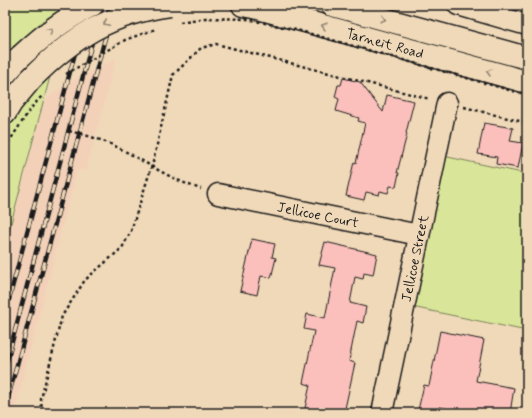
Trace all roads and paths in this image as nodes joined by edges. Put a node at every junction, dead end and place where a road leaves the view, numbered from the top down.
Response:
1 (92, 5) edge
2 (332, 5) edge
3 (458, 5) edge
4 (249, 6) edge
5 (173, 14) edge
6 (527, 25) edge
7 (162, 27) dead end
8 (527, 58) edge
9 (5, 74) edge
10 (63, 76) dead end
11 (527, 82) edge
12 (39, 85) junction
13 (527, 95) edge
14 (447, 103) junction
15 (5, 112) edge
16 (527, 123) edge
17 (69, 131) dead end
18 (5, 148) edge
19 (151, 166) junction
20 (218, 194) joint
21 (419, 235) junction
22 (42, 413) edge
23 (382, 413) edge

9 -> 1 main road, bridge
2 -> 8 main road, Tarneit Road
3 - 6 street
11 -> 4 main road, Tarneit Road
5 -> 12 main road, bridge
5 - 13 path, bridge
7 - 10 path, bridge
12 - 15 main road
12 - 18 path, bridge
14 - 16 path
14 - 19 path
14 - 21 street, Jellicoe Street
17 - 19 path
19 - 20 path
19 - 22 path
20 - 21 street, Jellicoe Court
21 - 23 street, Jellicoe Street

